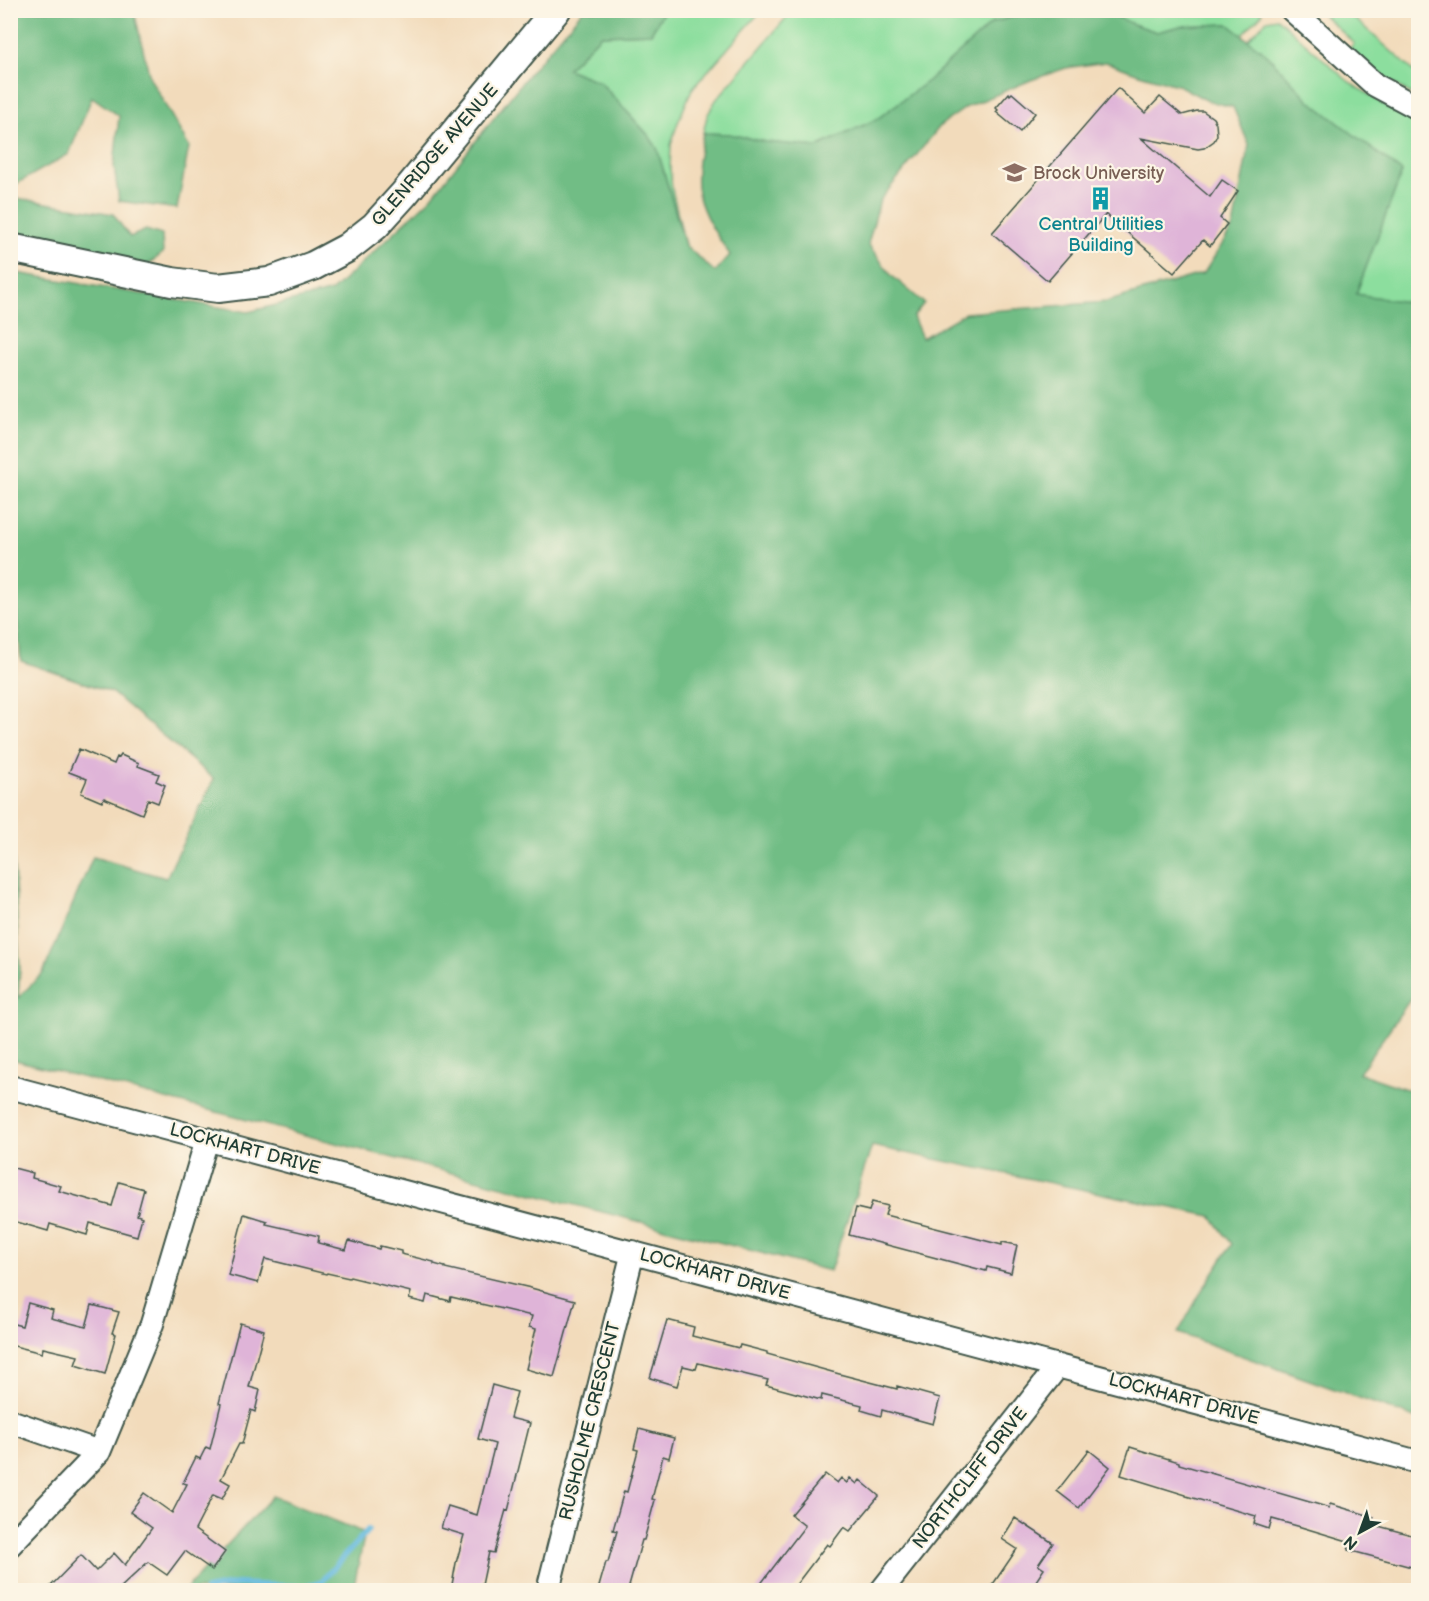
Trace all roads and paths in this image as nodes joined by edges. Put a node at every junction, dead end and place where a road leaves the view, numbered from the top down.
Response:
1 (556, 10) edge
2 (1292, 10) edge
3 (1419, 108) edge
4 (10, 248) edge
5 (10, 1087) edge
6 (207, 1139) junction
7 (633, 1252) junction
8 (1058, 1366) junction
9 (10, 1420) edge
10 (99, 1452) junction
11 (1419, 1462) edge
12 (10, 1545) edge
13 (548, 1590) edge
14 (882, 1590) edge

1 - 4 main road, GLENRIDGE AVENUE
2 - 3 street
5 - 6 street, LOCKHART DRIVE
6 - 7 street, LOCKHART DRIVE
6 - 10 street
7 - 8 street, LOCKHART DRIVE
7 - 13 street, RUSHOLME CRESCENT
8 - 11 street, LOCKHART DRIVE
8 - 14 street, NORTHCLIFF DRIVE
9 - 10 street
10 - 12 street

